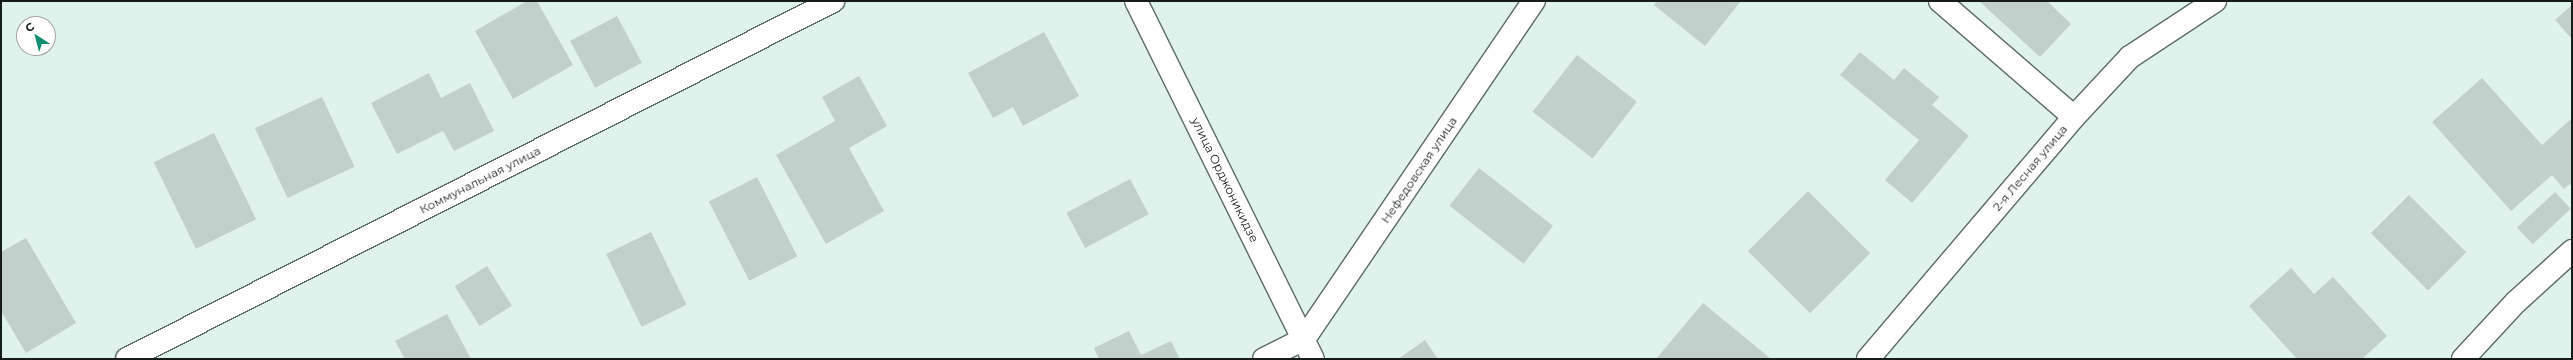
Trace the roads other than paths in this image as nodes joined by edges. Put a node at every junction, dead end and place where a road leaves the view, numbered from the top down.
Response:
1 (833, 1) edge
2 (1136, 1) edge
3 (1534, 1) edge
4 (1940, 1) edge
5 (2215, 1) edge
6 (2074, 117) junction
7 (2572, 251) edge
8 (1304, 339) junction
9 (127, 359) edge
10 (1264, 359) edge
11 (1313, 359) edge
12 (1868, 359) edge
13 (2463, 359) edge

1 - 9 street, Коммунальная улица
2 - 8 street, улица Орджоникидзе
3 - 8 street, Нефедовская улица
4 - 6 street
5 - 6 street, 2-я Лесная улица
6 - 12 street, 2-я Лесная улица
7 - 13 street
8 - 10 street
8 - 11 street, улица Орджоникидзе

